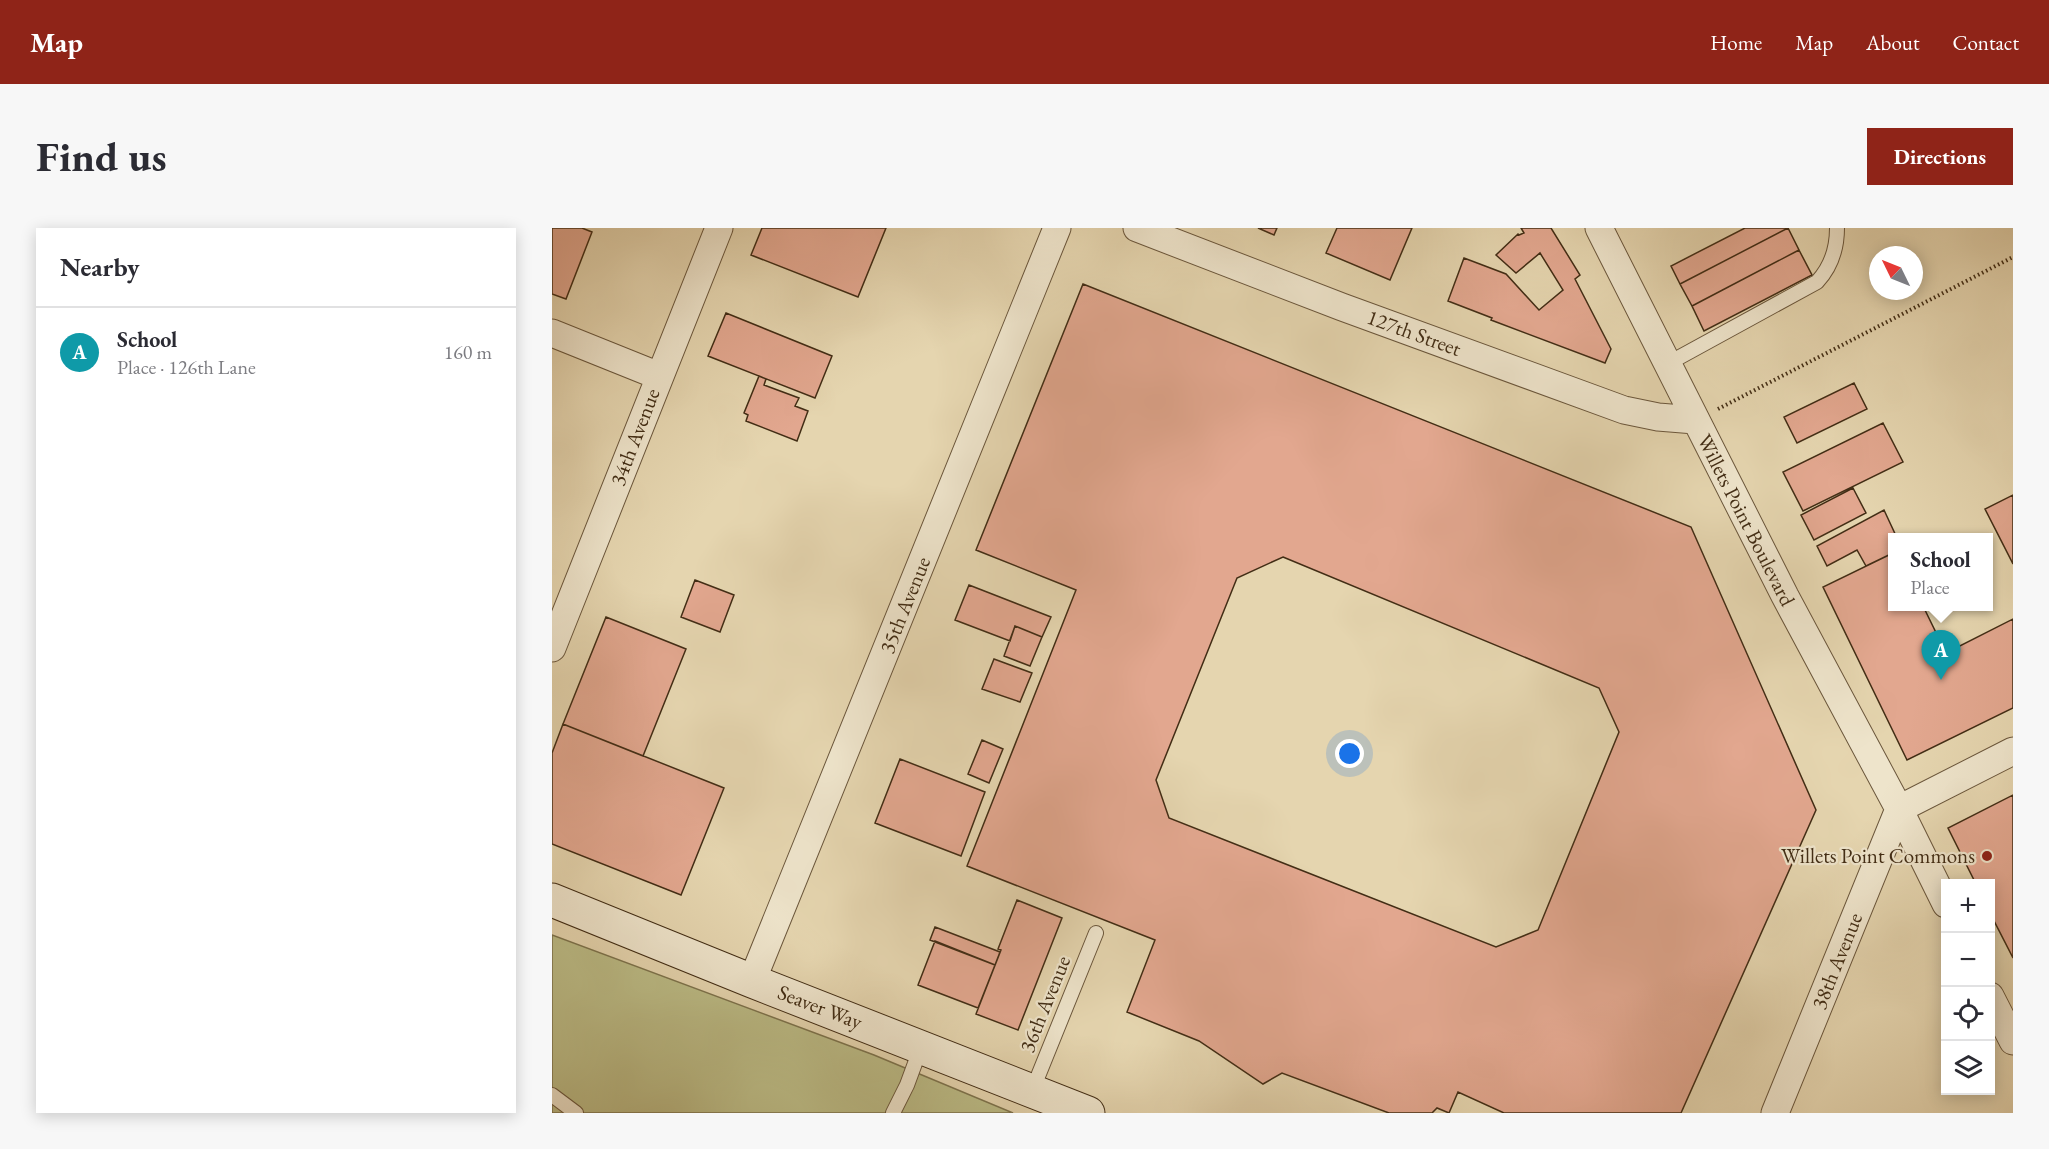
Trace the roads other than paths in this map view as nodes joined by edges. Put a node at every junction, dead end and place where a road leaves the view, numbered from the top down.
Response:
1 (720, 228) edge
2 (1057, 228) edge
3 (1137, 228) edge
4 (1599, 228) edge
5 (1837, 228) edge
6 (552, 333) edge
7 (1667, 364) junction
8 (659, 376) junction
9 (1695, 420) junction
10 (552, 648) edge
11 (2013, 751) edge
12 (1899, 809) junction
13 (1941, 894) edge
14 (552, 900) edge
15 (1096, 933) dead end
16 (752, 981) junction
17 (1995, 1006) edge
18 (2013, 1041) edge
19 (921, 1047) junction
20 (1032, 1091) junction
21 (552, 1095) edge
22 (576, 1113) edge
23 (893, 1113) edge
24 (1088, 1113) edge
25 (1775, 1113) edge

1 - 8 street, 34th Avenue
2 - 16 street, 35th Avenue
3 - 9 street, 127th Street
4 - 7 street, Willets Point Boulevard
5 - 7 lane
6 - 8 street
7 - 9 street, Willets Point Boulevard
8 - 10 street, 34th Avenue
9 - 12 street, Willets Point Boulevard
11 - 12 street
12 - 13 street, Willets Point Boulevard
12 - 25 street, 38th Avenue
14 - 16 main road, Seaver Way
15 - 20 lane, 36th Avenue
16 - 19 main road, Seaver Way
17 - 18 street
19 - 20 main road, Seaver Way
19 - 23 lane
20 - 24 main road, Seaver Way
21 - 22 lane

